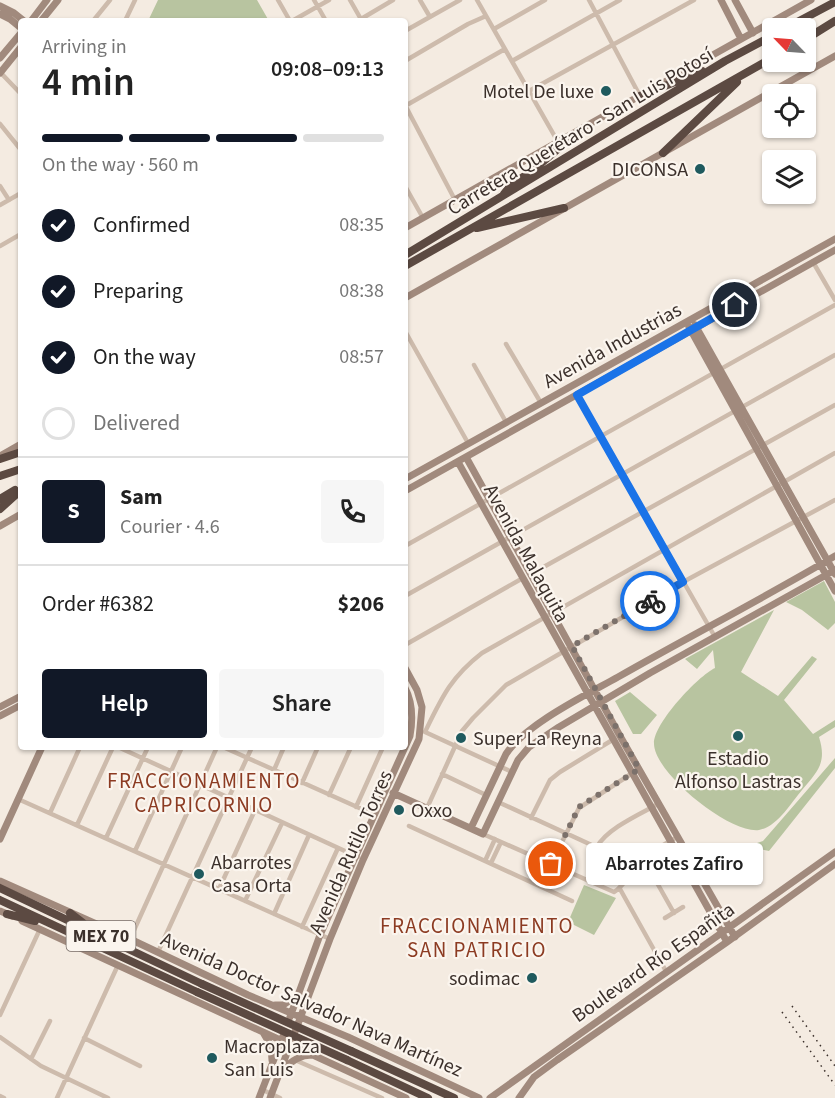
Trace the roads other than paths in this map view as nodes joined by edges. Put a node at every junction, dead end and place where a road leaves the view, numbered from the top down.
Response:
1 (47, 0) edge
2 (58, 0) edge
3 (110, 0) edge
4 (135, 0) edge
5 (278, 0) edge
6 (314, 0) edge
7 (329, 0) edge
8 (350, 0) edge
9 (393, 0) edge
10 (420, 0) edge
11 (477, 0) edge
12 (544, 0) edge
13 (589, 0) edge
14 (620, 0) edge
15 (694, 0) edge
16 (735, 0) edge
17 (811, 0) edge
18 (457, 1) edge
19 (724, 1) edge
20 (835, 2) edge
21 (0, 6) edge
22 (318, 6) junction
23 (597, 13) junction
24 (0, 14) edge
25 (486, 16) junction
26 (430, 17) junction
27 (20, 18) edge
28 (33, 18) edge
29 (43, 18) edge
30 (95, 18) edge
31 (126, 18) edge
32 (289, 18) edge
33 (296, 18) edge
34 (324, 18) edge
35 (361, 18) edge
36 (365, 18) edge
37 (805, 18) edge
38 (835, 21) edge
39 (18, 26) edge
40 (408, 29) edge
41 (494, 29) junction
42 (753, 33) junction
43 (816, 33) edge
44 (18, 37) edge
45 (741, 39) junction
46 (762, 41) edge
47 (614, 46) junction
48 (505, 49) junction
49 (18, 51) edge
50 (835, 56) edge
51 (0, 58) edge
52 (408, 59) edge
53 (512, 61) junction
54 (725, 61) junction
55 (762, 64) edge
56 (0, 73) edge
57 (747, 73) junction
58 (18, 91) edge
59 (529, 91) junction
60 (640, 96) junction
61 (408, 104) edge
62 (408, 112) edge
63 (0, 124) edge
64 (579, 130) junction
65 (558, 142) junction
66 (18, 146) edge
67 (663, 153) junction
68 (0, 186) edge
69 (408, 191) edge
70 (18, 195) edge
71 (9, 200) junction
72 (454, 200) junction
73 (499, 200) junction
74 (0, 205) edge
75 (564, 208) junction
76 (423, 218) junction
77 (408, 226) edge
78 (465, 231) junction
79 (18, 236) edge
80 (835, 239) edge
81 (0, 246) edge
82 (835, 250) edge
83 (408, 253) edge
84 (813, 262) junction
85 (408, 264) edge
86 (408, 296) edge
87 (835, 300) edge
88 (835, 305) edge
89 (689, 321) junction
90 (693, 329) junction
91 (408, 336) edge
92 (506, 344) dead end
93 (835, 355) edge
94 (474, 365) dead end
95 (717, 371) junction
96 (577, 395) junction
97 (541, 403) junction
98 (835, 405) edge
99 (739, 409) junction
100 (506, 422) junction
101 (601, 436) junction
102 (468, 443) junction
103 (18, 446) edge
104 (760, 447) junction
105 (18, 453) edge
106 (835, 453) edge
107 (0, 457) edge
108 (466, 457) junction
109 (458, 462) junction
110 (18, 470) edge
111 (622, 474) junction
112 (0, 476) edge
113 (408, 477) edge
114 (780, 484) junction
115 (408, 489) edge
116 (18, 490) edge
117 (18, 491) edge
118 (0, 499) edge
119 (489, 499) junction
120 (835, 500) edge
121 (481, 504) junction
122 (0, 509) edge
123 (644, 512) junction
124 (18, 516) edge
125 (800, 519) junction
126 (0, 526) edge
127 (511, 537) junction
128 (502, 542) junction
129 (408, 544) edge
130 (665, 549) junction
131 (835, 556) edge
132 (824, 563) junction
133 (834, 572) edge
134 (531, 574) junction
135 (826, 575) junction
136 (523, 578) junction
137 (683, 582) junction
138 (835, 591) edge
139 (408, 594) edge
140 (552, 612) junction
141 (544, 617) junction
142 (709, 627) junction
143 (715, 637) junction
144 (408, 643) edge
145 (572, 646) junction
146 (563, 651) junction
147 (643, 663) junction
148 (650, 673) junction
149 (408, 674) edge
150 (595, 690) junction
151 (408, 693) edge
152 (588, 694) junction
153 (18, 698) edge
154 (598, 704) junction
155 (0, 707) edge
156 (18, 707) edge
157 (0, 716) edge
158 (408, 730) edge
159 (423, 732) junction
160 (617, 738) junction
161 (455, 746) junction
162 (41, 750) edge
163 (79, 750) edge
164 (112, 750) edge
165 (124, 750) edge
166 (146, 750) edge
167 (180, 750) edge
168 (216, 750) edge
169 (230, 750) edge
170 (251, 750) edge
171 (283, 750) edge
172 (317, 750) edge
173 (350, 750) edge
174 (382, 750) edge
175 (401, 750) edge
176 (247, 758) junction
177 (142, 759) junction
178 (500, 766) junction
179 (639, 769) junction
180 (274, 770) junction
181 (170, 771) junction
182 (512, 772) junction
183 (632, 773) junction
184 (442, 774) junction
185 (302, 783) junction
186 (199, 785) junction
187 (393, 793) junction
188 (329, 795) junction
189 (486, 795) junction
190 (228, 798) junction
191 (18, 799) junction
192 (498, 802) junction
193 (655, 806) junction
194 (356, 807) junction
195 (427, 808) junction
196 (255, 810) junction
197 (50, 813) junction
198 (375, 815) junction
199 (531, 818) junction
200 (282, 823) junction
201 (78, 825) junction
202 (409, 826) dead end
203 (471, 828) junction
204 (566, 833) junction
205 (483, 834) junction
206 (309, 835) junction
207 (0, 838) edge
208 (106, 838) junction
209 (495, 839) junction
210 (674, 839) junction
211 (501, 842) junction
212 (597, 847) junction
213 (338, 848) junction
214 (135, 851) junction
215 (835, 852) edge
216 (356, 856) junction
217 (643, 858) junction
218 (363, 860) junction
219 (485, 861) junction
220 (491, 863) junction
221 (164, 864) junction
222 (551, 864) junction
223 (835, 864) edge
224 (635, 865) junction
225 (191, 877) junction
226 (0, 881) edge
227 (0, 888) edge
228 (219, 889) junction
229 (620, 889) junction
230 (0, 900) edge
231 (245, 901) junction
232 (572, 901) dead end
233 (683, 907) dead end
234 (3, 912) edge
235 (70, 913) junction
236 (674, 913) junction
237 (274, 914) junction
238 (665, 918) dead end
239 (56, 926) junction
240 (302, 927) junction
241 (730, 928) junction
242 (39, 929) junction
243 (722, 933) junction
244 (320, 935) junction
245 (735, 937) junction
246 (130, 939) junction
247 (330, 939) junction
248 (727, 942) junction
249 (158, 952) junction
250 (118, 965) junction
251 (166, 966) junction
252 (667, 973) junction
253 (200, 988) junction
254 (299, 994) junction
255 (270, 1004) junction
256 (291, 1013) junction
257 (0, 1015) edge
258 (300, 1016) junction
259 (50, 1021) dead end
260 (261, 1031) junction
261 (0, 1037) edge
262 (84, 1038) junction
263 (281, 1040) junction
264 (290, 1044) junction
265 (314, 1055) junction
266 (31, 1059) junction
267 (295, 1060) junction
268 (272, 1062) junction
269 (140, 1065) dead end
270 (279, 1075) junction
271 (65, 1079) junction
272 (262, 1090) junction
273 (271, 1096) edge
274 (57, 1098) edge
275 (108, 1098) edge
276 (259, 1098) edge
277 (280, 1098) edge
278 (382, 1098) edge
279 (406, 1098) edge
280 (428, 1098) edge
281 (454, 1098) edge
282 (479, 1098) edge
283 (490, 1098) edge
284 (519, 1098) edge

1 - 28 main road
2 - 29 main road
3 - 30 street
4 - 31 street
5 - 32 street
6 - 22 street
7 - 22 street
8 - 35 street
9 - 36 street
10 - 26 street
11 - 25 street
12 - 41 street
13 - 23 street
14 - 23 street
15 - 47 street
16 - 42 main road
17 - 42 main road
18 - 26 street
19 - 45 main road
20 - 37 highway
21 - 27 main road
22 - 33 street
22 - 34 street
23 - 47 street
23 - 53 street
24 - 39 main road
25 - 41 street
25 - 52 street
26 - 40 street
38 - 43 highway
41 - 48 street
42 - 45 main road
44 - 51 main road
45 - 60 main road
46 - 54 highway, Carretera Querétaro - San Luis Potosí
47 - 59 street
47 - 60 street
48 - 53 street
48 - 61 street
49 - 56 main road
50 - 67 main road
53 - 59 street
54 - 60 highway
54 - 73 highway, Carretera Querétaro - San Luis Potosí
55 - 57 highway, Carretera Querétaro - San Luis Potosí
56 - 58 street
57 - 67 highway
57 - 78 highway, Carretera Querétaro - San Luis Potosí
59 - 65 street
60 - 64 main road
62 - 72 street
63 - 66 street
64 - 65 main road
64 - 73 highway
65 - 72 main road
67 - 75 main road
68 - 71 street
69 - 76 street
70 - 71 street
71 - 74 street
72 - 76 main road
73 - 83 highway, Carretera Querétaro - San Luis Potosí
75 - 78 highway
75 - 86 main road
76 - 77 main road
78 - 85 highway, Carretera Querétaro - San Luis Potosí
79 - 81 street
80 - 89 main road, Avenida Industrias
82 - 84 main road, Avenida Industrias
84 - 87 street
84 - 90 main road, Avenida Industrias
88 - 95 street
89 - 90 main road
89 - 97 main road, Avenida Industrias
90 - 95 main road
90 - 96 main road, Avenida Industrias
91 - 102 street
92 - 97 street
93 - 99 street
94 - 100 street
95 - 99 main road
95 - 101 street
96 - 101 street
96 - 108 main road, Avenida Industrias
97 - 100 main road, Avenida Industrias
98 - 104 street
99 - 104 main road
99 - 111 street
100 - 102 main road, Avenida Industrias
101 - 111 street
101 - 119 street
102 - 113 main road, Avenida Industrias
103 - 107 main road
104 - 114 main road
104 - 123 street
105 - 107 highway
106 - 114 street
108 - 109 main road, Avenida Industrias
108 - 119 main road, Avenida Malaquita
109 - 115 main road, Avenida Industrias
109 - 121 main road, Avenida Malaquita
110 - 112 highway
111 - 123 street
111 - 127 street
114 - 125 main road
114 - 130 street
116 - 118 highway
117 - 122 highway
119 - 121 street
119 - 127 main road, Avenida Malaquita
120 - 125 street
121 - 128 main road, Avenida Malaquita
121 - 129 street
123 - 130 street
123 - 134 street
124 - 126 main road
125 - 132 main road
125 - 137 street
127 - 128 street
127 - 134 main road, Avenida Malaquita
128 - 136 main road, Avenida Malaquita
128 - 139 street
130 - 137 street
130 - 140 street
131 - 132 main road
132 - 133 main road
132 - 135 main road
132 - 142 main road
133 - 135 main road
134 - 136 street
134 - 140 main road, Avenida Malaquita
135 - 138 main road
135 - 143 main road
136 - 141 main road, Avenida Malaquita
136 - 144 street
137 - 142 street
137 - 145 street
140 - 141 street
140 - 145 main road, Avenida Malaquita
141 - 146 main road, Avenida Malaquita
141 - 159 street
142 - 143 street
142 - 147 main road
143 - 148 main road
145 - 146 street
145 - 150 main road, Avenida Malaquita
146 - 152 main road, Avenida Malaquita
146 - 161 street
147 - 148 main road
147 - 150 main road
148 - 154 main road
149 - 159 main road, Avenida Rutilo Torres
150 - 152 main road
150 - 154 main road, Avenida Malaquita
151 - 158 main road, Avenida Rutilo Torres
152 - 154 main road, Avenida Malaquita
152 - 178 main road
153 - 155 main road
154 - 160 main road, Avenida Malaquita
154 - 182 main road
156 - 157 main road
159 - 161 street
159 - 187 main road, Avenida Rutilo Torres
160 - 179 main road, Avenida Malaquita
160 - 183 main road, Avenida Malaquita
160 - 199 street
161 - 178 street
161 - 184 street
162 - 191 main road
163 - 197 street
164 - 201 street
165 - 177 street
166 - 177 street
167 - 181 street
168 - 186 street
169 - 176 street
170 - 176 street
171 - 180 street
172 - 185 street
173 - 188 street
174 - 194 street
175 - 198 main road, Avenida Rutilo Torres
176 - 180 street
176 - 190 street
177 - 181 street
177 - 208 street
178 - 182 street
178 - 189 main road
179 - 183 street
179 - 193 main road, Avenida Malaquita
180 - 185 street
181 - 186 street
181 - 214 street
182 - 192 main road
183 - 193 main road, Avenida Malaquita
183 - 204 street
184 - 189 street
184 - 195 street
185 - 188 street
186 - 190 street
186 - 221 street
187 - 195 main road
187 - 218 main road, Avenida Rutilo Torres
188 - 194 street
189 - 203 main road
190 - 196 street
190 - 225 street
191 - 197 street
191 - 207 main road
192 - 199 street
192 - 205 main road
193 - 210 main road, Avenida Malaquita
193 - 212 street
194 - 198 street
195 - 203 main road
196 - 200 street
196 - 228 street
197 - 201 street
198 - 216 main road, Avenida Rutilo Torres
199 - 204 street
200 - 206 street
200 - 231 street
201 - 208 street
202 - 219 street
203 - 205 main road
204 - 212 street
204 - 222 street
205 - 209 street
206 - 213 street
206 - 237 street
208 - 214 street
209 - 211 street
209 - 219 street
210 - 217 street
210 - 241 main road, Avenida Malaquita
210 - 243 main road, Avenida Malaquita
211 - 220 street
211 - 222 street
212 - 224 street
213 - 216 street
213 - 240 street
214 - 221 street
215 - 241 main road, Boulevard Río Españita
216 - 218 street
216 - 244 main road, Avenida Rutilo Torres
217 - 224 street
217 - 236 street
218 - 247 main road, Avenida Rutilo Torres
219 - 220 street
220 - 232 street
221 - 225 street
221 - 246 street
222 - 229 street
223 - 245 main road, Boulevard Río Españita
224 - 229 street
225 - 228 street
225 - 249 street
226 - 235 main road, Avenida Doctor Salvador Nava Martínez
227 - 251 highway, Avenida Doctor Salvador Nava Martínez / MEX 70
228 - 231 street
229 - 252 street
230 - 239 highway, Avenida Doctor Salvador Nava Martínez / MEX 70
231 - 237 street
233 - 236 street
234 - 239 highway
234 - 242 main road
235 - 246 main road, Avenida Doctor Salvador Nava Martínez
235 - 251 highway
236 - 238 street
237 - 240 street
239 - 253 highway, Avenida Doctor Salvador Nava Martínez / MEX 70
240 - 244 street
241 - 243 main road, Boulevard Río Españita
241 - 245 main road, Avenida Malaquita
242 - 250 main road
242 - 257 street
243 - 248 main road, Avenida Malaquita
243 - 252 main road, Boulevard Río Españita
244 - 247 street
244 - 254 main road, Avenida Rutilo Torres
245 - 248 main road, Boulevard Río Españita
246 - 249 main road, Avenida Doctor Salvador Nava Martínez
247 - 258 main road, Avenida Rutilo Torres
248 - 284 main road, Boulevard Río Españita
249 - 255 main road, Avenida Doctor Salvador Nava Martínez
250 - 260 main road
250 - 262 street
251 - 253 highway, Avenida Doctor Salvador Nava Martínez / MEX 70
252 - 283 main road, Boulevard Río Españita
253 - 280 highway, Avenida Doctor Salvador Nava Martínez / MEX 70, bridge
253 - 281 highway, Avenida Doctor Salvador Nava Martínez / MEX 70, bridge
254 - 255 main road
254 - 256 main road, Avenida Rutilo Torres
255 - 256 main road, Avenida Doctor Salvador Nava Martínez
255 - 260 main road
256 - 258 main road, Avenida Doctor Salvador Nava Martínez
256 - 263 main road, Avenida Rutilo Torres
258 - 264 main road, Avenida Rutilo Torres
258 - 282 main road, Avenida Doctor Salvador Nava Martínez
259 - 266 street
260 - 263 main road
260 - 268 main road
261 - 266 street
262 - 269 street
262 - 271 street
263 - 264 main road
263 - 268 main road, Avenida Rutilo Torres
264 - 265 main road
264 - 270 main road, Avenida Rutilo Torres
265 - 267 main road
265 - 279 main road
266 - 271 street
267 - 270 main road
267 - 278 street
268 - 272 main road, Avenida Rutilo Torres
270 - 273 main road, Avenida Rutilo Torres
271 - 274 street
271 - 275 street
272 - 273 street
272 - 276 main road, Avenida Rutilo Torres
273 - 277 street

